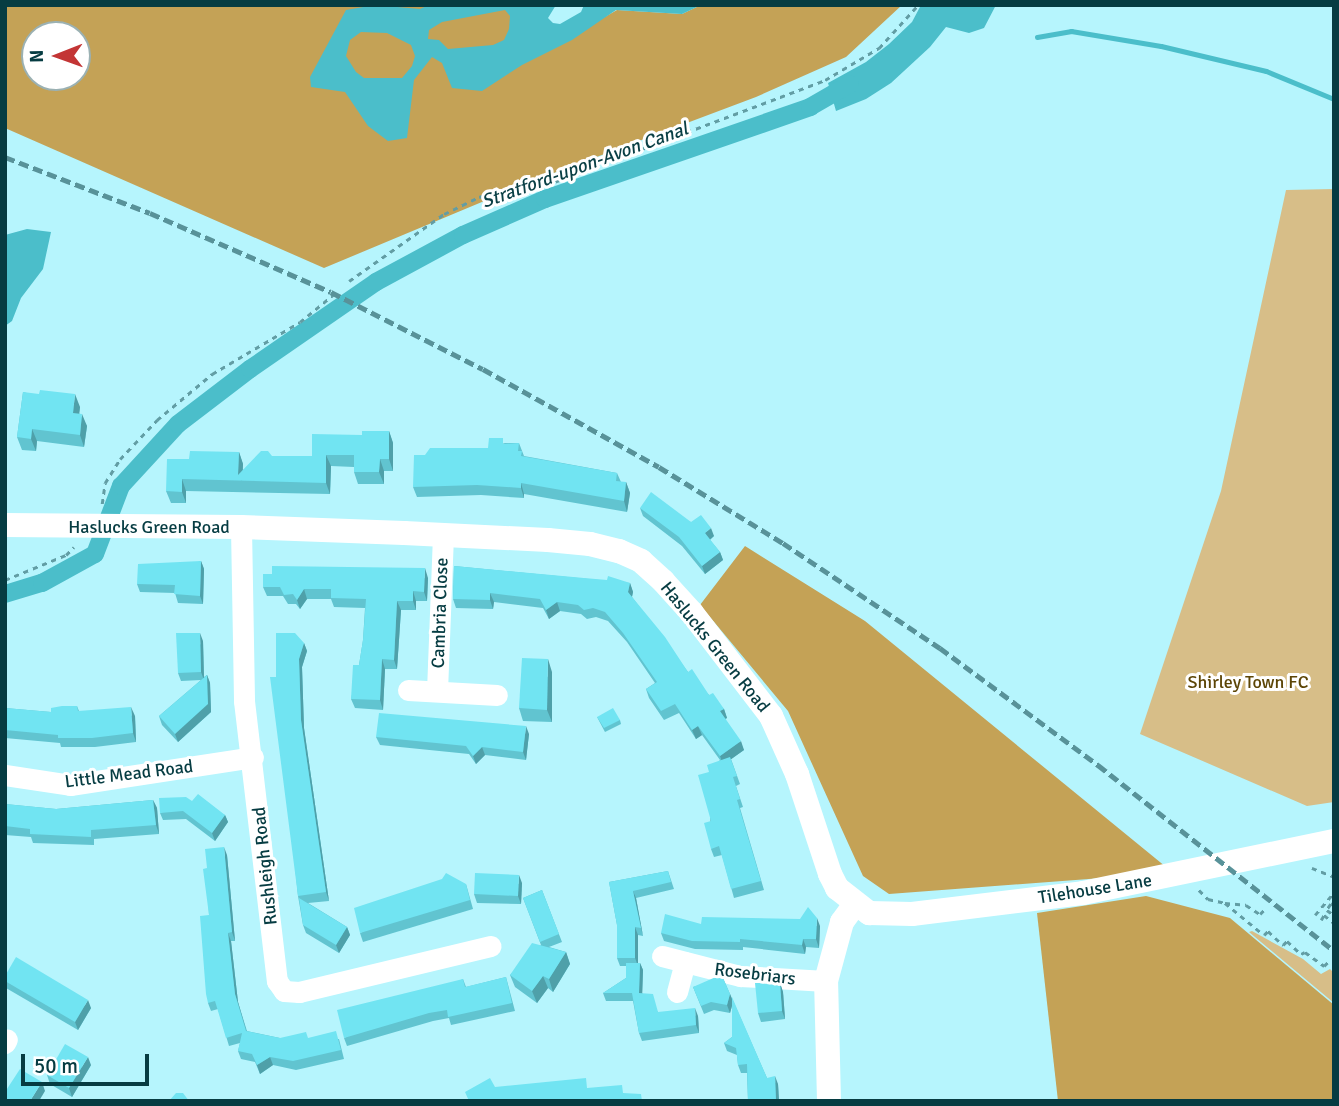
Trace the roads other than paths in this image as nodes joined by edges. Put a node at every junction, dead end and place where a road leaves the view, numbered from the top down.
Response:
1 (5, 525) edge
2 (241, 527) junction
3 (443, 536) junction
4 (408, 690) dead end
5 (437, 691) junction
6 (498, 695) dead end
7 (253, 757) junction
8 (5, 775) edge
9 (1334, 841) edge
10 (855, 904) junction
11 (491, 946) dead end
12 (662, 956) dead end
13 (685, 962) junction
14 (827, 981) junction
15 (677, 992) dead end
16 (829, 1101) edge

1 - 2 street, Haslucks Green Road
2 - 3 street, Haslucks Green Road
2 - 7 street, Rushleigh Road
3 - 5 street, Cambria Close
3 - 10 street, Haslucks Green Road
4 - 5 street
5 - 6 street
7 - 8 street, Little Mead Road
7 - 11 street, Rushleigh Road
9 - 10 street, Tilehouse Lane
10 - 14 street
12 - 13 street, Rosebriars
13 - 14 street, Rosebriars
13 - 15 street
14 - 16 street

